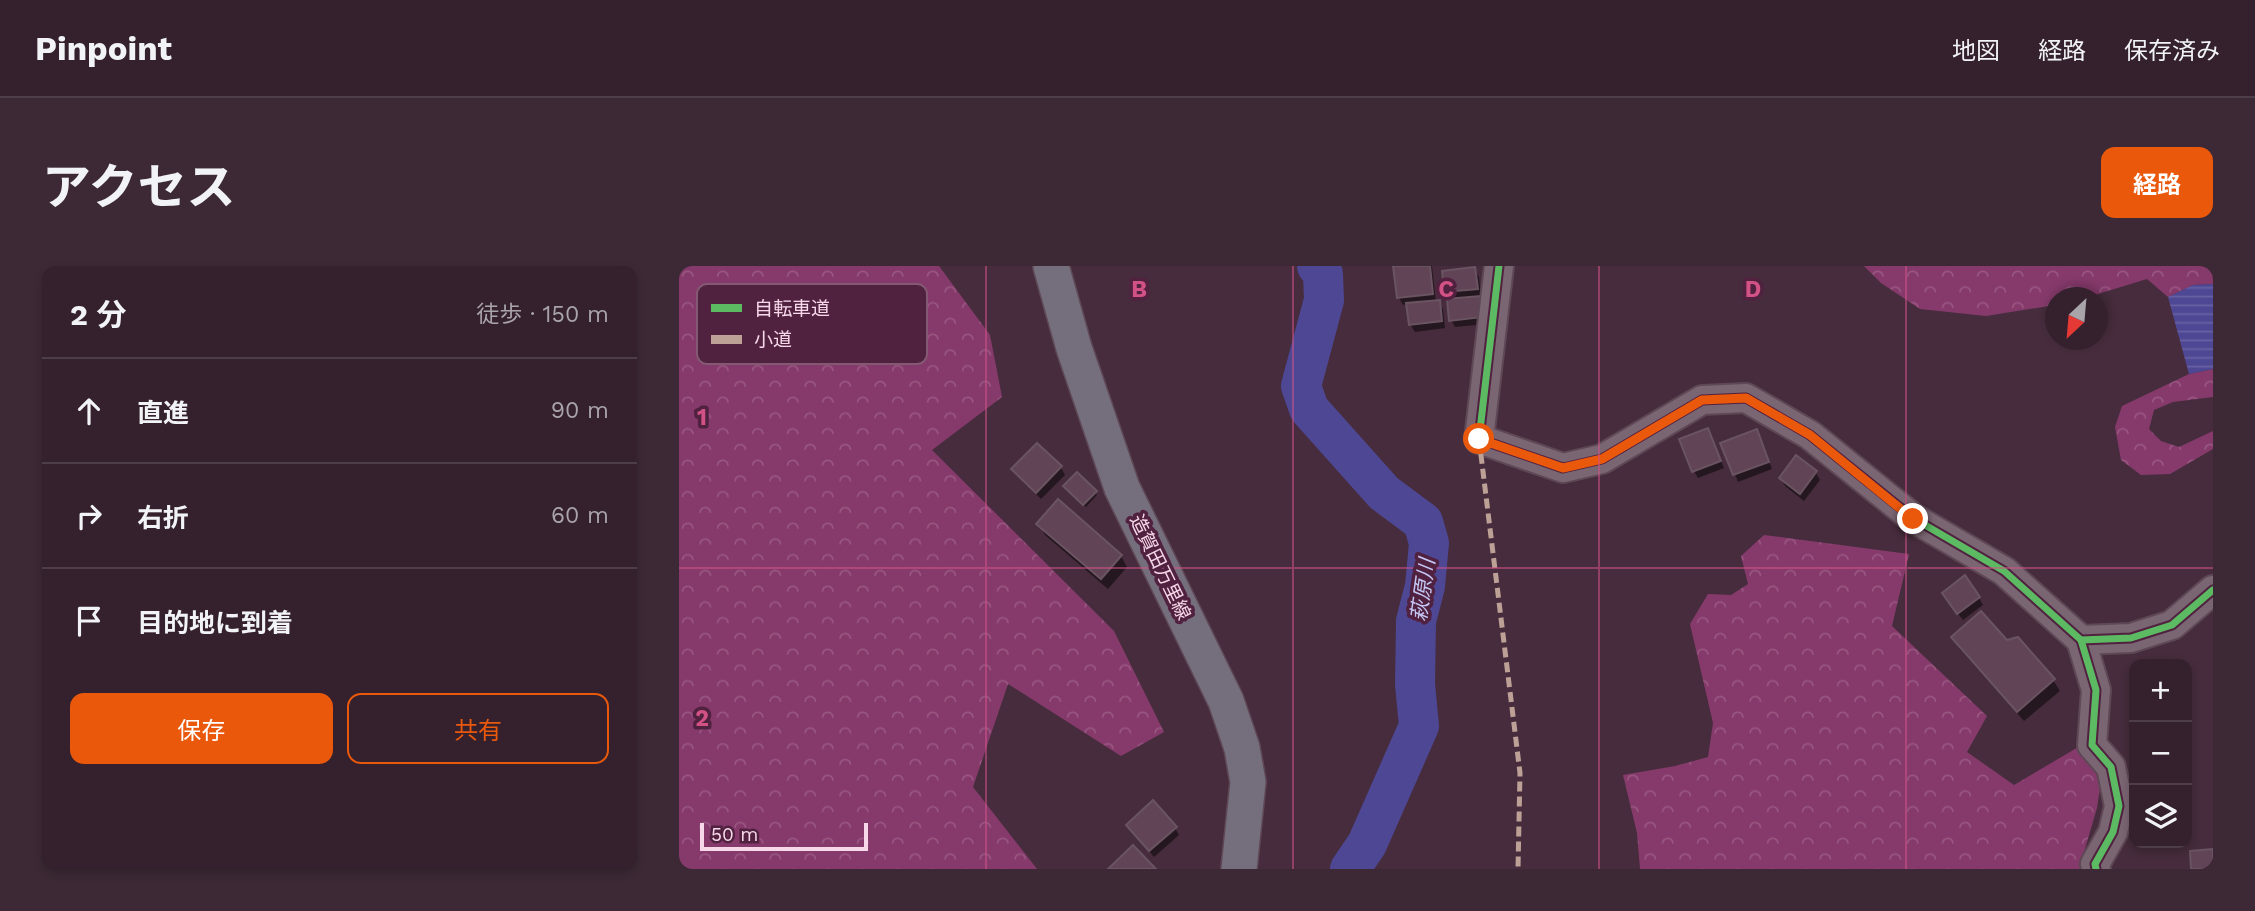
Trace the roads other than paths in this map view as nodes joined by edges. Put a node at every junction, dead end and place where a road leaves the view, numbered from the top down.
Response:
1 (1051, 266) edge
2 (1499, 266) edge
3 (2213, 590) edge
4 (2081, 640) junction
5 (1239, 869) edge
6 (2096, 869) edge

1 - 5 main road, 造賀田万里線
2 - 4 street
3 - 4 street
4 - 6 street

